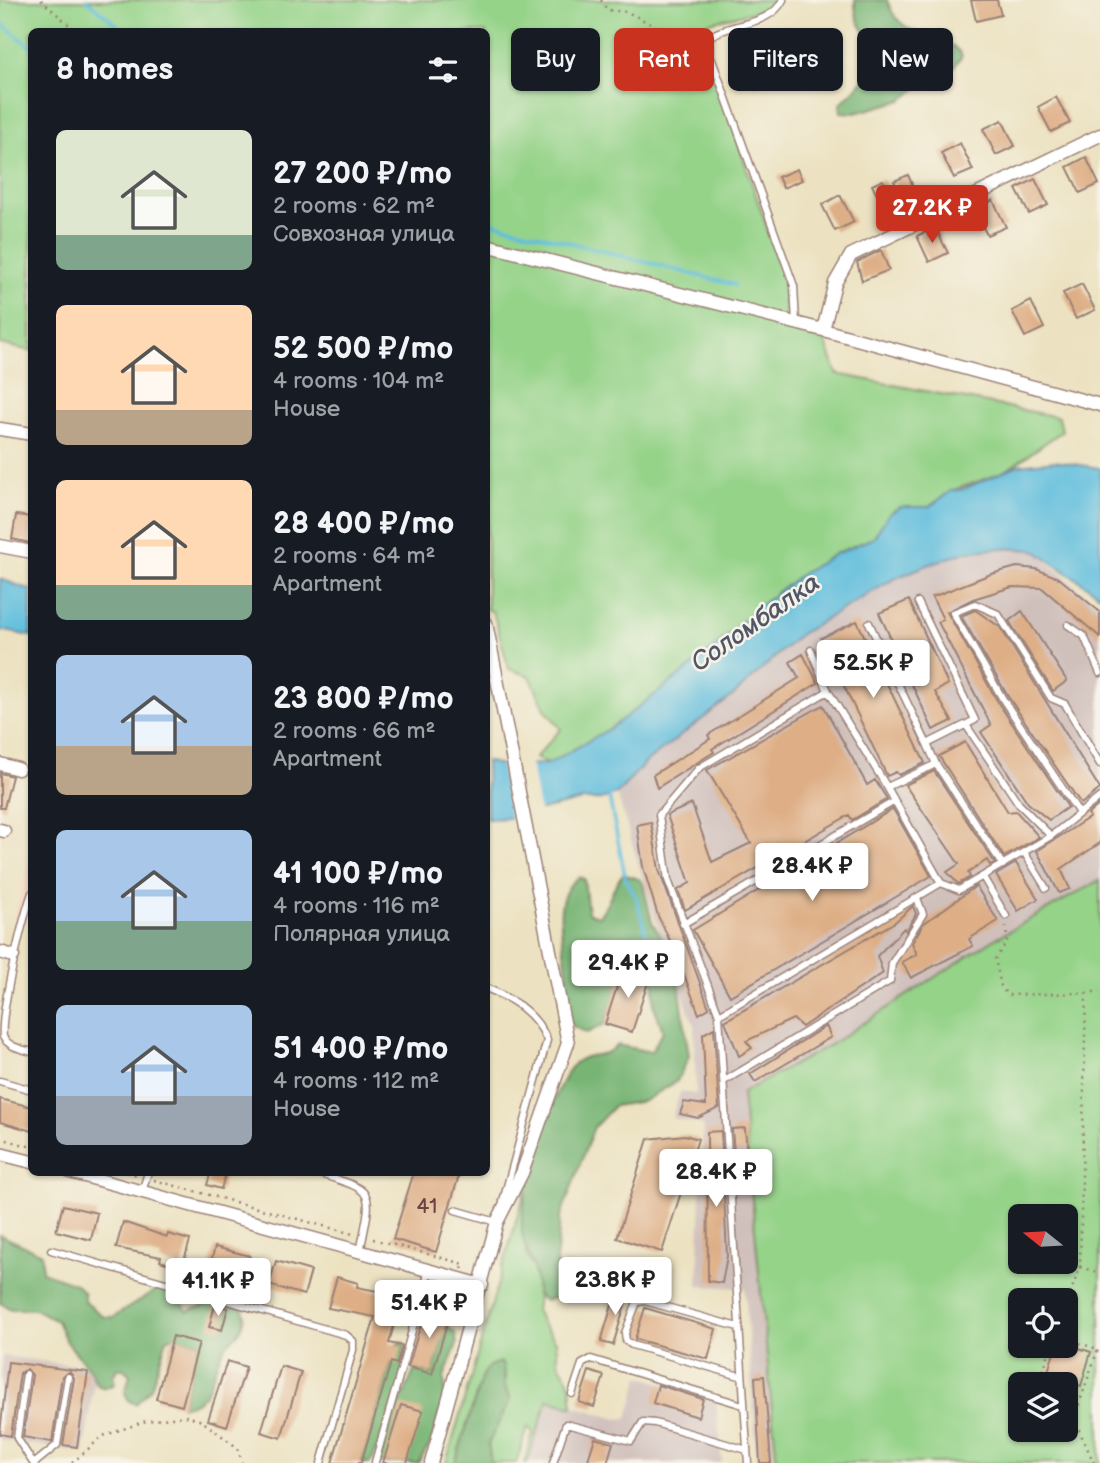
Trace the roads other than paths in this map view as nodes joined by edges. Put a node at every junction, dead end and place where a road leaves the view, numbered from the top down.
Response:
1 (783, 0) edge
2 (1100, 135) edge
3 (490, 246) edge
4 (796, 323) junction
5 (823, 330) junction
6 (1100, 405) edge
7 (0, 429) edge
8 (28, 433) edge
9 (0, 546) edge
10 (28, 551) edge
11 (919, 602) dead end
12 (869, 623) dead end
13 (1068, 625) dead end
14 (490, 642) edge
15 (811, 650) dead end
16 (1100, 673) edge
17 (828, 691) junction
18 (966, 725) junction
19 (927, 744) junction
20 (0, 764) edge
21 (936, 764) junction
22 (1100, 764) edge
23 (18, 769) dead end
24 (887, 787) junction
25 (1100, 797) edge
26 (895, 801) junction
27 (1079, 813) junction
28 (1051, 836) junction
29 (1024, 852) junction
30 (1003, 865) junction
31 (983, 877) junction
32 (942, 883) junction
33 (1046, 888) dead end
34 (917, 898) junction
35 (28, 913) edge
36 (1006, 916) road end
37 (683, 924) junction
38 (0, 952) edge
39 (13, 956) junction
40 (490, 990) edge
41 (719, 1015) junction
42 (28, 1051) edge
43 (726, 1080) junction
44 (0, 1081) edge
45 (28, 1089) edge
46 (0, 1154) edge
47 (28, 1161) edge
48 (84, 1176) edge
49 (147, 1176) edge
50 (327, 1176) edge
51 (142, 1192) junction
52 (455, 1210) dead end
53 (497, 1222) junction
54 (51, 1251) dead end
55 (360, 1252) junction
56 (429, 1270) junction
57 (482, 1284) junction
58 (738, 1327) junction
59 (26, 1374) dead end
60 (740, 1376) junction
61 (68, 1377) dead end
62 (572, 1394) dead end
63 (743, 1405) junction
64 (747, 1450) junction
65 (376, 1462) edge
66 (34, 1463) edge
67 (321, 1463) edge
68 (431, 1463) edge
69 (553, 1463) edge
70 (748, 1463) edge

1 - 4 lane
2 - 5 street
3 - 4 street
4 - 5 street
5 - 6 street
7 - 8 street
9 - 10 street
11 - 18 lane
12 - 19 lane
13 - 16 lane
14 - 53 street
15 - 17 lane
17 - 24 lane
17 - 37 lane
18 - 19 lane
18 - 28 lane
19 - 21 lane
20 - 23 street
21 - 24 lane
21 - 30 lane
22 - 27 lane
24 - 26 lane
25 - 27 lane
26 - 32 lane
26 - 37 lane
27 - 28 lane
28 - 29 lane
29 - 30 lane
29 - 33 lane
30 - 31 lane
31 - 32 lane
31 - 36 lane
32 - 34 lane
34 - 41 lane
34 - 43 lane
35 - 39 lane
37 - 41 lane
38 - 39 street
39 - 42 lane
40 - 53 lane
41 - 43 lane
43 - 58 lane
44 - 45 lane
46 - 47 street
48 - 51 street
49 - 51 lane
50 - 55 lane
51 - 55 street
52 - 53 lane
53 - 57 street
54 - 67 lane
55 - 56 street
56 - 57 street
56 - 65 lane
57 - 68 street
58 - 60 lane
58 - 60 lane
59 - 66 lane
60 - 63 lane
61 - 66 lane
62 - 63 lane
63 - 64 lane
64 - 69 lane
64 - 70 lane

